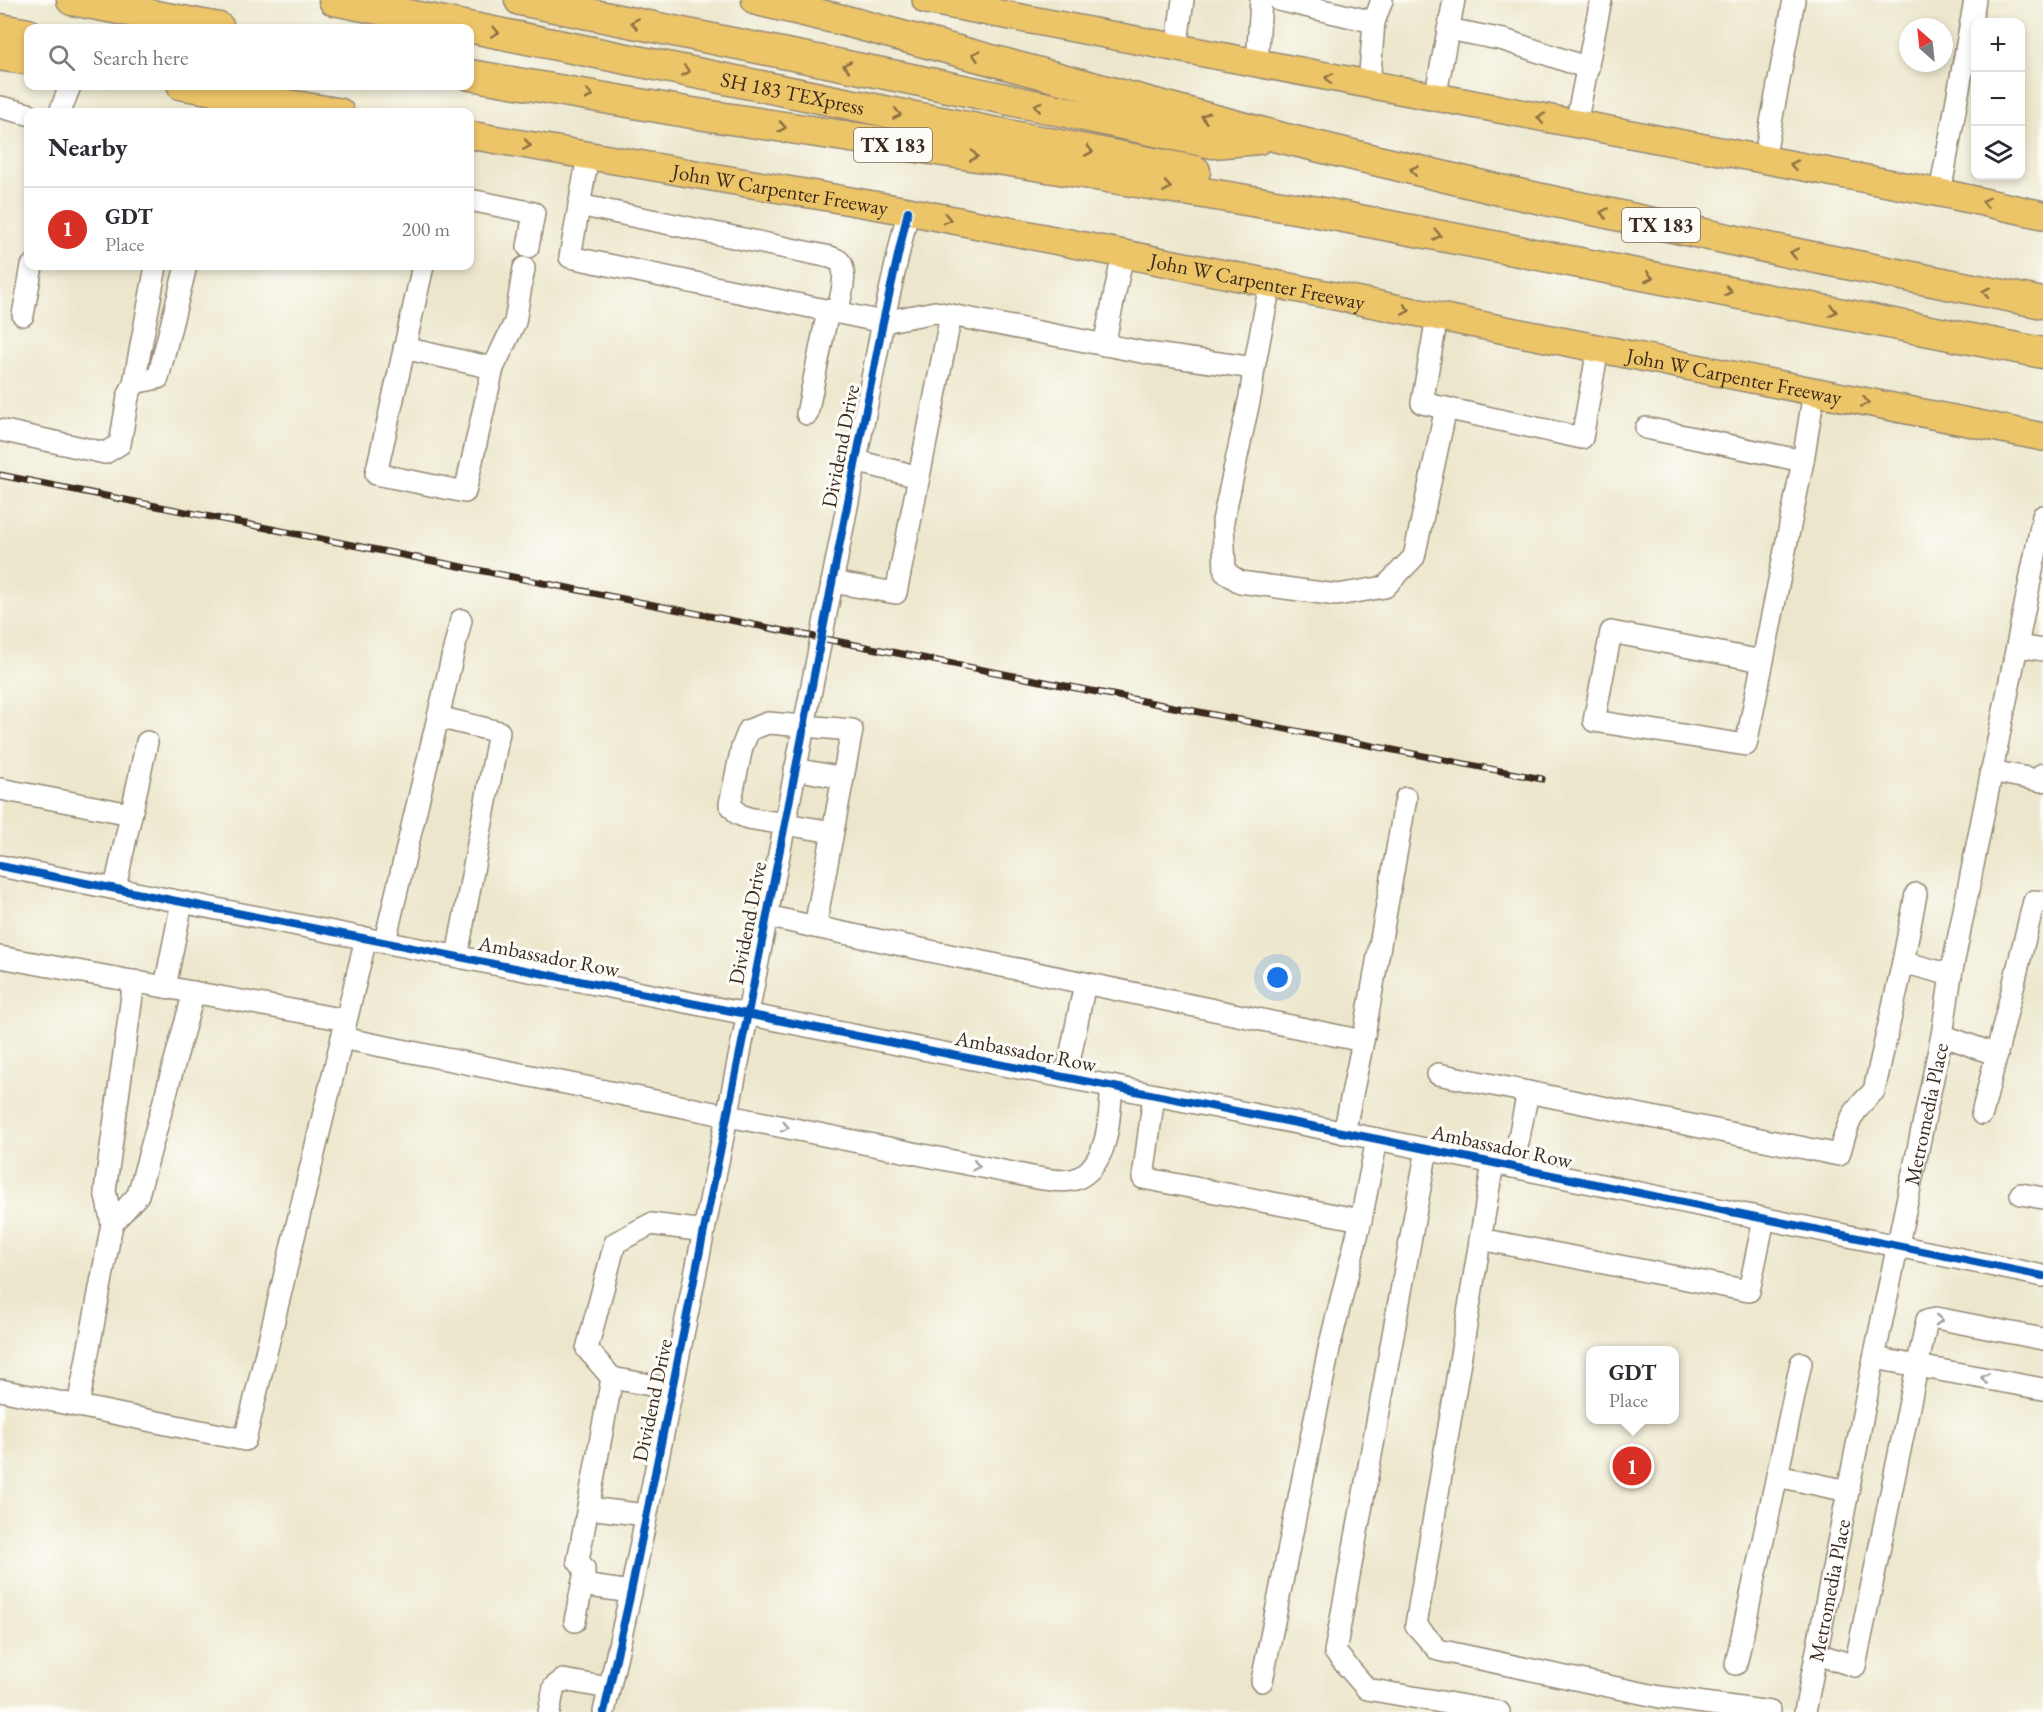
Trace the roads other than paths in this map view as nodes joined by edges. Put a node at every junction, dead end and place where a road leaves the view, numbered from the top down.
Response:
1 (72, 0) edge
2 (334, 0) edge
3 (520, 0) edge
4 (757, 0) edge
5 (926, 0) edge
6 (1184, 0) edge
7 (1261, 0) edge
8 (1279, 0) edge
9 (1382, 0) edge
10 (1454, 0) edge
11 (1601, 0) edge
12 (1794, 0) edge
13 (1975, 0) edge
14 (987, 6) edge
15 (1374, 22) junction
16 (198, 24) edge
17 (453, 24) edge
18 (474, 28) edge
19 (0, 29) edge
20 (1448, 29) junction
21 (24, 33) edge
22 (1176, 49) junction
23 (0, 57) edge
24 (24, 61) edge
25 (1257, 64) junction
26 (1588, 68) junction
27 (474, 76) edge
28 (1369, 85) junction
29 (68, 90) edge
30 (197, 90) edge
31 (225, 97) edge
32 (258, 98) joint
33 (1435, 98) junction
34 (0, 108) edge
35 (62, 108) edge
36 (317, 108) edge
37 (24, 113) edge
38 (1576, 124) junction
39 (474, 136) edge
40 (1281, 138) junction
41 (588, 156) junction
42 (1764, 160) junction
43 (1941, 193) junction
44 (474, 201) edge
45 (579, 204) junction
46 (908, 211) junction
47 (1318, 212) junction
48 (2043, 215) edge
49 (528, 247) dead end
50 (1123, 254) junction
51 (524, 268) dead end
52 (31, 270) edge
53 (155, 270) edge
54 (185, 270) edge
55 (422, 270) edge
56 (1270, 284) junction
57 (2043, 303) edge
58 (832, 312) junction
59 (23, 315) dead end
60 (951, 315) junction
61 (1437, 317) junction
62 (883, 322) junction
63 (1104, 345) junction
64 (404, 348) junction
65 (1598, 349) junction
66 (2043, 353) edge
67 (493, 368) junction
68 (1254, 368) junction
69 (134, 383) junction
70 (1814, 392) junction
71 (1446, 408) junction
72 (807, 414) dead end
73 (1646, 428) dead end
74 (0, 430) edge
75 (2043, 437) edge
76 (856, 461) junction
77 (1803, 461) junction
78 (919, 477) junction
79 (2043, 516) edge
80 (2038, 565) edge
81 (832, 582) junction
82 (461, 620) dead end
83 (2017, 646) junction
84 (2043, 650) edge
85 (1762, 661) junction
86 (438, 717) junction
87 (803, 726) junction
88 (147, 742) dead end
89 (795, 769) junction
90 (1991, 771) junction
91 (2043, 774) edge
92 (843, 778) junction
93 (0, 789) edge
94 (1407, 798) dead end
95 (131, 814) junction
96 (784, 824) junction
97 (833, 831) junction
98 (0, 866) edge
99 (115, 888) junction
100 (1916, 894) dead end
101 (182, 902) junction
102 (2043, 903) edge
103 (767, 916) junction
104 (815, 927) junction
105 (375, 940) junction
106 (457, 956) junction
107 (0, 957) edge
108 (1903, 962) junction
109 (1951, 975) junction
110 (134, 981) junction
111 (1085, 983) junction
112 (165, 987) junction
113 (194, 992) junction
114 (748, 1013) junction
115 (344, 1029) junction
116 (1942, 1035) junction
117 (1362, 1041) junction
118 (1997, 1055) junction
119 (1438, 1074) dead end
120 (1066, 1077) junction
121 (1112, 1086) junction
122 (1528, 1092) junction
123 (1154, 1095) junction
124 (1982, 1114) dead end
125 (728, 1115) junction
126 (1344, 1133) junction
127 (1377, 1139) junction
128 (1427, 1149) junction
129 (1503, 1165) junction
130 (2021, 1194) dead end
131 (2043, 1198) edge
132 (1764, 1219) junction
133 (1360, 1221) junction
134 (112, 1224) junction
135 (704, 1231) junction
136 (1480, 1239) junction
137 (1897, 1246) junction
138 (2043, 1276) edge
139 (2043, 1339) edge
140 (1874, 1358) junction
141 (1801, 1363) dead end
142 (1918, 1366) junction
143 (612, 1378) junction
144 (672, 1389) junction
145 (2043, 1389) edge
146 (0, 1390) edge
147 (78, 1406) junction
148 (1777, 1476) junction
149 (1848, 1491) junction
150 (588, 1508) junction
151 (646, 1515) junction
152 (582, 1585) junction
153 (631, 1592) junction
154 (575, 1621) dead end
155 (1816, 1654) junction
156 (1736, 1664) dead end
157 (1262, 1681) dead end
158 (609, 1688) junction
159 (549, 1712) edge
160 (604, 1712) edge
161 (1499, 1712) edge
162 (1770, 1712) edge
163 (1805, 1712) edge

1 - 16 highway
2 -> 17 highway, SH 183 TEXpress
40 -> 3 highway, SH 183 TEXpress
40 -> 4 highway, TX 183
5 - 14 main road
6 - 22 street
7 - 25 street
8 - 15 street
9 - 15 street
10 - 20 street
11 - 26 street
12 - 42 street
13 - 43 street
14 - 22 main road
15 - 28 street
18 -> 47 highway, SH 183 TEXpress
19 - 21 highway
20 - 26 street
20 - 33 street
22 - 25 main road
23 - 24 main road
28 -> 25 main road
26 - 38 street
27 -> 47 highway, TX 183
28 - 33 main road
29 - 35 street
30 - 31 main road
31 - 32 highway
32 - 36 main road
38 -> 33 main road
34 - 37 street
38 - 42 main road
39 -> 41 main road, John W Carpenter Freeway
57 -> 40 highway, TX 183
41 - 45 street
41 - 46 main road, John W Carpenter Freeway
43 -> 42 main road
48 -> 43 main road
44 - 49 street
45 - 58 street
45 - 58 street
46 -> 50 main road, John W Carpenter Freeway
46 - 62 street, Dividend Drive
47 -> 66 highway, TX 183
50 - 56 main road, John W Carpenter Freeway
50 - 63 street
51 - 67 street
52 - 59 street
53 - 69 street
54 - 69 street
55 - 64 street
56 -> 61 main road, John W Carpenter Freeway
56 - 68 street
58 - 62 street
58 - 72 street
60 - 62 street
60 - 63 street
60 - 78 street
61 - 65 main road, John W Carpenter Freeway
61 - 71 street
62 - 76 street, Dividend Drive
63 - 68 street
64 - 67 street
64 - 67 street
65 - 70 main road, John W Carpenter Freeway
65 - 71 street
68 - 71 street
69 - 74 street
70 -> 75 main road, John W Carpenter Freeway
70 - 77 street
73 - 77 street
76 - 78 street
76 - 81 street, Dividend Drive
77 - 85 street
78 - 81 street
79 - 80 street, Metromedia Place
80 - 83 street, Metromedia Place
81 - 87 street, Dividend Drive
82 - 86 street
83 - 84 street
83 - 90 street, Metromedia Place
85 - 85 street
86 - 105 street
86 - 106 street
87 - 89 street, Dividend Drive
87 - 92 street
87 - 96 street
88 - 95 street
89 - 92 street
89 - 96 street, Dividend Drive
90 - 91 street
90 - 109 street, Metromedia Place
92 - 97 street
93 - 95 street
94 - 117 street
95 - 99 street
96 - 97 street
96 - 103 street, Dividend Drive
97 - 104 street
98 - 99 street, Ambassador Row
99 - 101 street, Ambassador Row
100 - 108 street
101 - 105 street, Ambassador Row
101 - 112 street
102 - 118 street
103 - 104 street
103 - 114 street, Dividend Drive
104 - 111 street
105 - 106 street, Ambassador Row
105 - 115 street
106 - 114 street, Ambassador Row
107 - 110 street
108 - 109 street
108 - 122 street
109 - 116 street, Metromedia Place
110 - 112 street
110 - 134 street
111 - 117 street
111 - 120 street
112 - 113 street
113 - 115 street
113 - 134 street
114 - 120 street, Ambassador Row
114 - 125 street, Dividend Drive
115 - 125 street
115 - 147 street
116 - 118 street
116 - 137 street, Metromedia Place
117 - 126 street
118 - 124 street
119 - 122 street
120 - 121 street, Ambassador Row
121 - 123 street, Ambassador Row
125 -> 121 street
122 - 129 street
123 - 126 street, Ambassador Row
123 - 133 street
125 - 135 street, Dividend Drive
126 - 127 street, Ambassador Row
127 - 128 street, Ambassador Row
127 - 133 street
128 - 129 street, Ambassador Row
128 - 161 street
129 - 132 street, Ambassador Row
129 - 136 street
130 - 131 street
132 - 136 street
132 - 137 street, Ambassador Row
133 - 157 street
134 - 147 street
135 - 143 street
135 - 144 street, Dividend Drive
136 - 162 street
137 - 138 street, Ambassador Row
137 - 140 street, Metromedia Place
142 -> 139 street
140 - 142 street
140 - 149 street, Metromedia Place
141 - 148 street
145 -> 142 street
142 - 155 street
143 - 144 street
143 - 150 street
144 - 151 street, Dividend Drive
146 - 147 street
148 - 149 street
148 - 156 street
149 - 155 street, Metromedia Place
150 - 151 street
150 - 152 street
151 - 153 street, Dividend Drive
152 - 153 street
152 - 154 street
153 - 158 street, Dividend Drive
155 - 163 street, Metromedia Place
158 - 159 street
158 - 160 street, Dividend Drive

